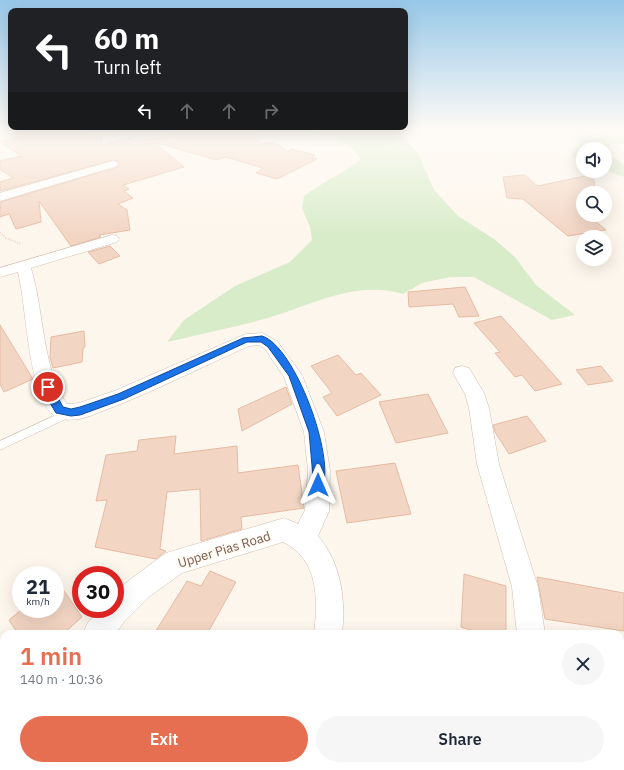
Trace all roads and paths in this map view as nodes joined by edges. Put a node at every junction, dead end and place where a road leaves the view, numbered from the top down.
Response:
1 (110, 165) edge
2 (0, 197) edge
3 (0, 233) edge
4 (112, 239) dead end
5 (21, 244) dead end
6 (23, 265) junction
7 (0, 273) edge
8 (462, 372) dead end
9 (71, 413) junction
10 (0, 446) edge
11 (304, 539) junction
12 (100, 630) edge
13 (329, 630) edge
14 (530, 630) edge

1 - 2 street
3 - 5 path
4 - 6 street
6 - 7 street
6 - 9 street
8 - 14 street
9 - 10 lane
9 - 11 street
11 - 12 street, Upper Pias Road
11 - 13 street

